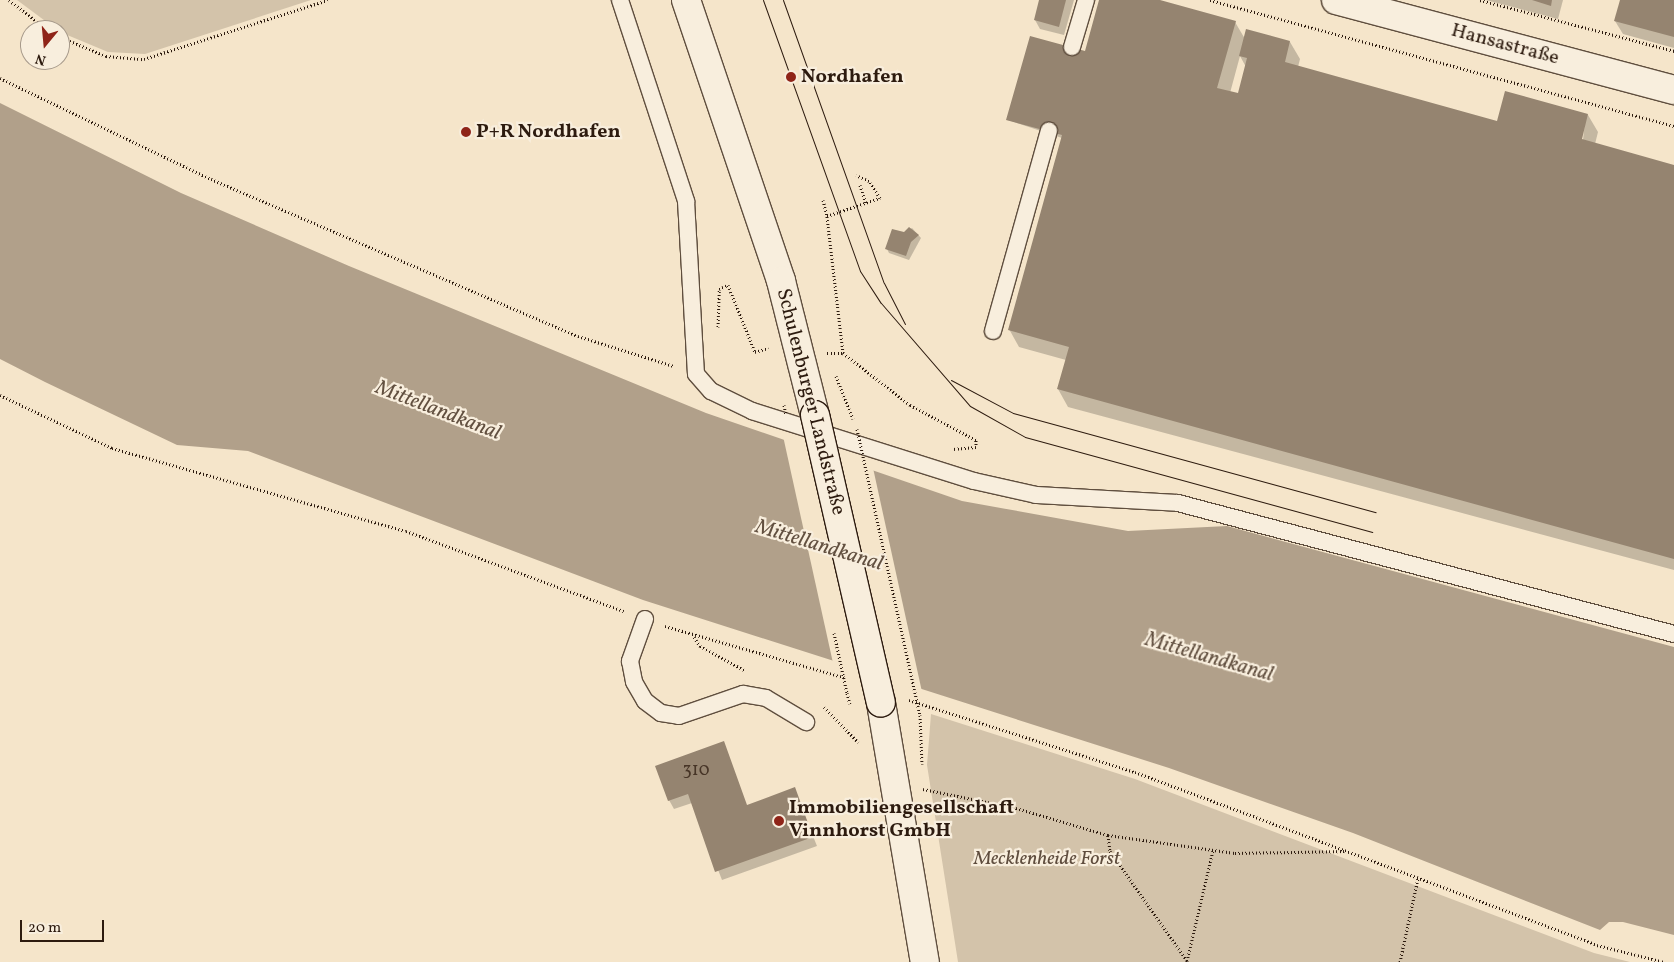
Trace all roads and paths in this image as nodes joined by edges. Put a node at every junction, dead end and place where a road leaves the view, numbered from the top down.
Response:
1 (9, 0) edge
2 (328, 0) edge
3 (620, 0) edge
4 (686, 0) edge
5 (1086, 0) edge
6 (1210, 0) edge
7 (1336, 0) edge
8 (1480, 0) edge
9 (35, 20) edge
10 (70, 42) edge
11 (1072, 48) dead end
12 (1674, 51) edge
13 (0, 78) edge
14 (1674, 90) edge
15 (1674, 126) edge
16 (1049, 131) dead end
17 (856, 175) dead end
18 (860, 186) dead end
19 (823, 200) dead end
20 (866, 203) junction
21 (827, 216) junction
22 (993, 331) dead end
23 (718, 334) dead end
24 (774, 346) dead end
25 (843, 353) junction
26 (830, 361) dead end
27 (834, 370) dead end
28 (696, 374) junction
29 (0, 395) edge
30 (949, 449) dead end
31 (644, 619) junction
32 (1674, 634) edge
33 (857, 682) dead end
34 (893, 701) junction
35 (806, 722) dead end
36 (922, 770) dead end
37 (923, 780) dead end
38 (1108, 835) junction
39 (1213, 850) junction
40 (1348, 851) junction
41 (1418, 878) junction
42 (1188, 961) edge
43 (925, 962) edge
44 (1400, 962) edge
45 (1664, 962) edge

1 - 9 path
2 - 10 path
3 - 28 lane
4 - 34 main road, Schulenburger Landstraße, bridge
5 - 11 lane
6 - 15 path
7 - 14 main road, Hansastraße
8 - 12 path
13 - 28 path
16 - 22 lane
17 - 20 path
18 - 20 path
19 - 21 path
20 - 21 path
21 - 25 path
23 - 24 path
25 - 26 path
25 - 30 path
27 - 36 path, bridge
28 - 32 lane
29 - 31 path
31 - 33 path
31 - 35 lane
34 - 40 path
34 - 43 main road, Schulenburger Landstraße
37 - 38 path
38 - 39 path
38 - 42 path
39 - 40 path
39 - 42 path
40 - 41 path
41 - 44 path
41 - 45 path

